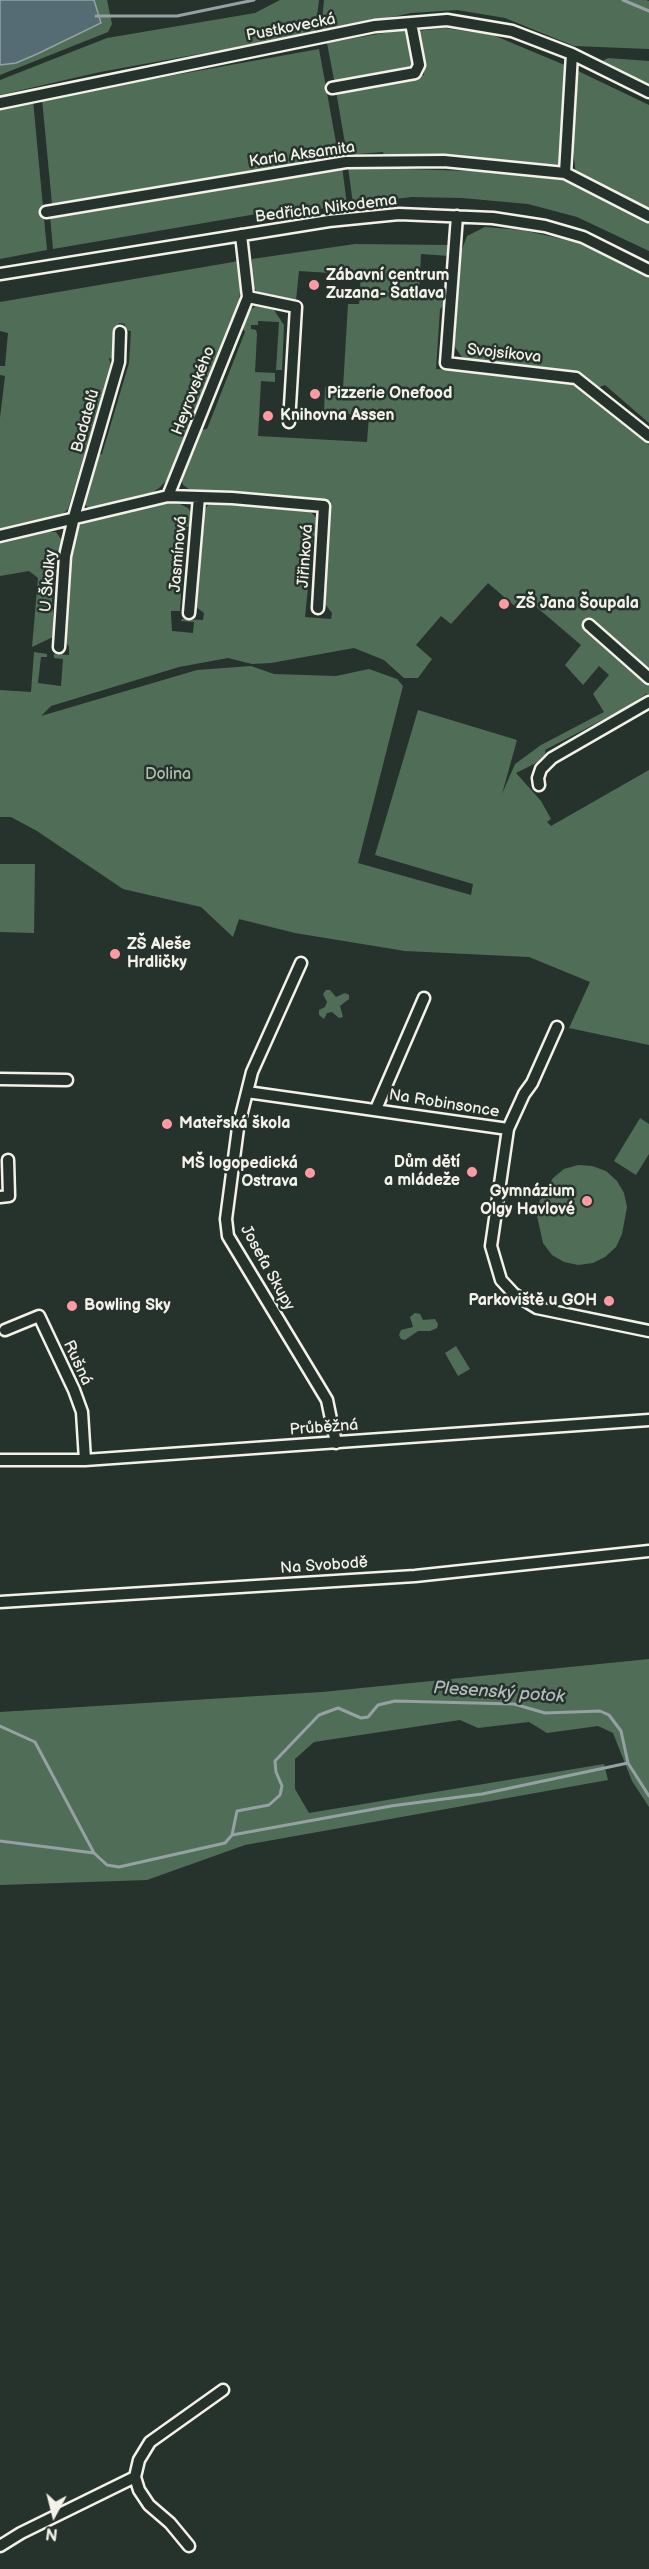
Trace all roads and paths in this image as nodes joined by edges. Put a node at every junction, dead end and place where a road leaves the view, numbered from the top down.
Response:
1 (411, 23) junction
2 (572, 54) junction
3 (332, 88) dead end
4 (649, 92) edge
5 (0, 102) edge
6 (565, 173) junction
7 (46, 212) dead end
8 (457, 216) junction
9 (649, 216) edge
10 (241, 235) junction
11 (649, 270) edge
12 (0, 274) edge
13 (248, 297) junction
14 (120, 332) dead end
15 (289, 422) dead end
16 (649, 436) edge
17 (168, 496) junction
18 (199, 497) junction
19 (74, 518) junction
20 (0, 536) edge
21 (318, 608) dead end
22 (189, 613) dead end
23 (589, 625) dead end
24 (59, 647) dead end
25 (649, 678) edge
26 (649, 702) edge
27 (539, 785) dead end
28 (301, 963) dead end
29 (424, 998) dead end
30 (557, 1028) dead end
31 (0, 1079) edge
32 (67, 1080) dead end
33 (247, 1092) junction
34 (376, 1109) junction
35 (508, 1129) junction
36 (8, 1160) dead end
37 (0, 1197) edge
38 (5, 1330) dead end
39 (649, 1331) edge
40 (649, 1420) edge
41 (336, 1443) junction
42 (0, 1460) edge
43 (85, 1460) junction
44 (649, 1551) edge
45 (0, 1602) edge
46 (223, 2390) dead end
47 (135, 2477) junction
48 (0, 2546) edge
49 (189, 2546) dead end

1 - 2 street, Pustkovecká
1 - 3 street
1 - 5 street, Pustkovecká
2 - 4 street, Pustkovecká
2 - 6 street
6 - 7 street, Karla Aksamita
6 - 9 street, Karla Aksamita
8 - 10 street, Bedřicha Nikodema
8 - 11 street, Bedřicha Nikodema
8 - 16 street, Svojsíkova
10 - 12 street, Bedřicha Nikodema
10 - 13 street, Heyrovského
13 - 15 street
13 - 17 street, Heyrovského
14 - 19 street, Badatelů
17 - 18 street
17 - 19 street
18 - 21 street, Jiřinková
18 - 22 street, Jasmínová
19 - 20 street
19 - 24 street, U Školky
23 - 25 street
26 - 27 street
28 - 33 street, Josefa Skupy
29 - 34 street, Na Robinsonce
30 - 35 street
31 - 32 street
33 - 34 street, Na Robinsonce
33 - 41 street, Josefa Skupy
34 - 35 street, Na Robinsonce
35 - 39 street
36 - 37 street
38 - 43 street, Rušná
40 - 41 street, Průběžná
41 - 43 street, Průběžná
42 - 43 street, Průběžná
44 - 45 street, Na Svobodě
46 - 47 street
47 - 48 street
47 - 49 street

